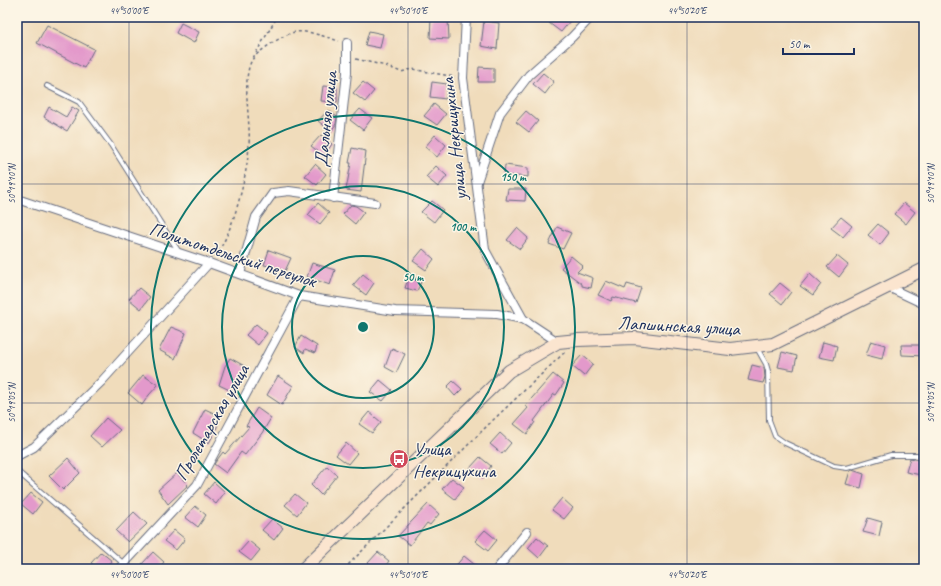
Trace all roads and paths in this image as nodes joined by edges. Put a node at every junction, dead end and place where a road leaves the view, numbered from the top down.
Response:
1 (277, 17) edge
2 (466, 17) edge
3 (591, 17) edge
4 (347, 43) joint
5 (347, 56) junction
6 (252, 60) junction
7 (463, 78) junction
8 (47, 86) dead end
9 (476, 185) junction
10 (17, 198) edge
11 (333, 198) junction
12 (374, 203) dead end
13 (179, 253) junction
14 (209, 263) junction
15 (924, 269) edge
16 (240, 274) junction
17 (888, 287) junction
18 (299, 296) junction
19 (924, 304) edge
20 (523, 319) junction
21 (578, 340) junction
22 (558, 342) junction
23 (756, 346) junction
24 (917, 454) dead end
25 (17, 456) edge
26 (17, 471) edge
27 (527, 532) dead end
28 (122, 567) edge
29 (303, 569) edge
30 (344, 569) edge
31 (497, 569) edge

1 - 6 path
2 - 7 street, улица Некрицухина
3 - 9 street
4 - 5 street, Дальняя улица
4 - 6 path
5 - 7 path
5 - 11 street, Дальняя улица
6 - 14 path
7 - 9 street, улица Некрицухина
8 - 13 lane
9 - 20 street, улица Некрицухина
10 - 13 street, Политотдельский переулок
11 - 12 street
11 - 16 street
13 - 14 street, Политотдельский переулок
14 - 16 street, Политотдельский переулок
14 - 25 street
15 - 17 street, Лапшинская улица
16 - 18 street, Политотдельский переулок
17 - 19 street
17 - 23 street, Лапшинская улица
18 - 20 street, Политотдельский переулок
18 - 28 street, Пролетарская улица
20 - 22 street, Политотдельский переулок
21 - 22 street, Лапшинская улица
21 - 23 street, Лапшинская улица
21 - 30 path
22 - 29 street
23 - 24 lane
26 - 28 lane
27 - 31 street

